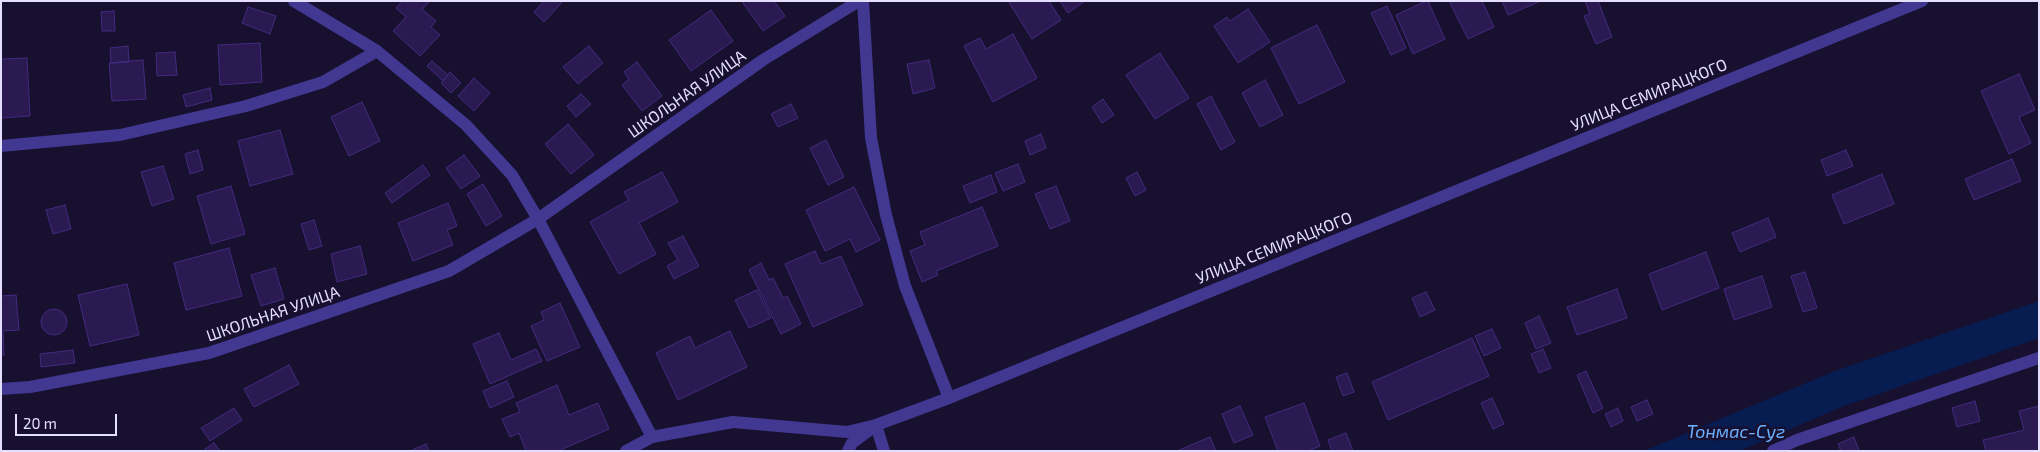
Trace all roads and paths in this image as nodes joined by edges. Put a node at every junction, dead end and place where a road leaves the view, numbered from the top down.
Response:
1 (294, 1) edge
2 (859, 1) edge
3 (863, 1) edge
4 (1922, 1) edge
5 (377, 51) junction
6 (1, 146) edge
7 (538, 219) junction
8 (2039, 358) edge
9 (1, 389) edge
10 (949, 398) junction
11 (876, 425) junction
12 (652, 437) junction
13 (626, 451) edge
14 (848, 451) edge
15 (884, 451) edge
16 (1773, 451) edge

1 - 5 street
2 - 7 street, ШКОЛЬНАЯ УЛИЦА
3 - 10 street
4 - 10 street, УЛИЦА СЕМИРАЦКОГО
5 - 6 street
5 - 7 street
7 - 9 street, ШКОЛЬНАЯ УЛИЦА
7 - 12 street
8 - 16 street
10 - 11 street, УЛИЦА СЕМИРАЦКОГО
11 - 12 street, УЛИЦА СЕМИРАЦКОГО
11 - 14 street
11 - 15 street
12 - 13 street, УЛИЦА СЕМИРАЦКОГО

